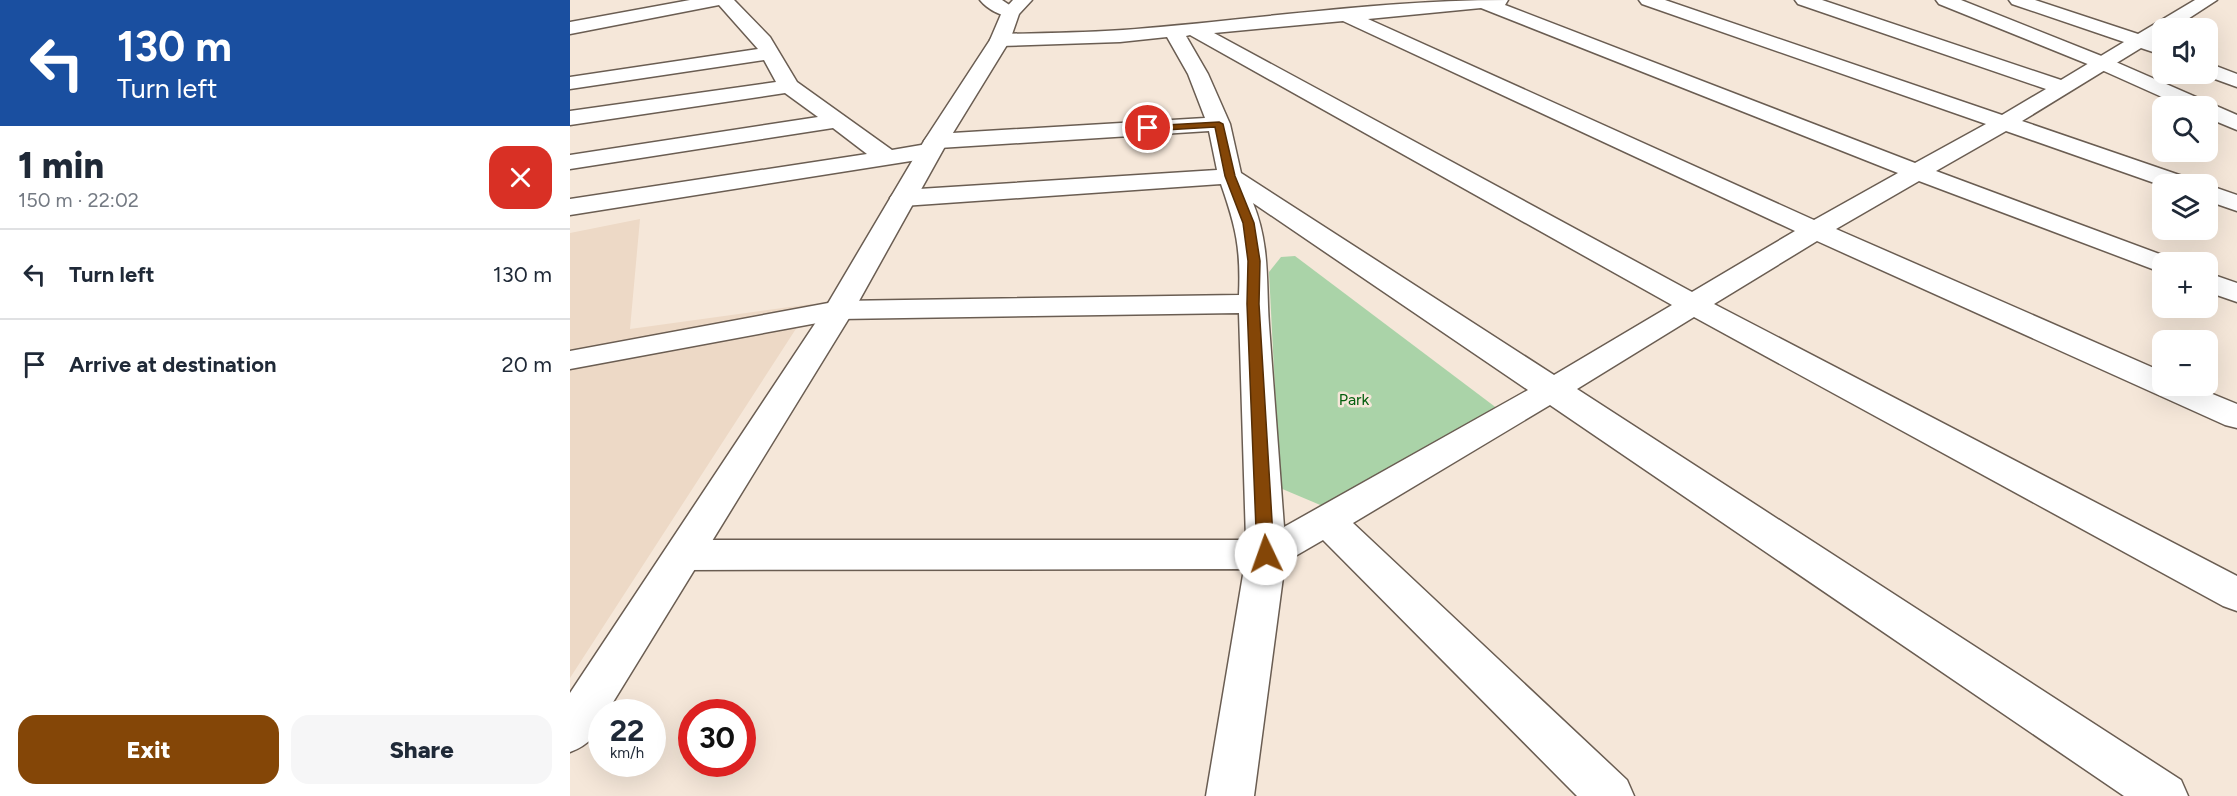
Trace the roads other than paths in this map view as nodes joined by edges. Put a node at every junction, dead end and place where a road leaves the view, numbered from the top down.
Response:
1 (718, 0) edge
2 (724, 0) edge
3 (989, 0) edge
4 (1510, 0) edge
5 (1648, 0) edge
6 (1804, 0) edge
7 (1945, 0) edge
8 (2018, 0) edge
9 (2208, 0) edge
10 (1480, 1) edge
11 (1343, 14) junction
12 (1986, 16) junction
13 (1011, 17) edge
14 (570, 28) edge
15 (1185, 31) junction
16 (2139, 40) junction
17 (2152, 45) edge
18 (771, 52) junction
19 (2102, 63) junction
20 (2218, 73) edge
21 (2237, 81) edge
22 (570, 83) edge
23 (789, 86) junction
24 (2062, 87) junction
25 (2176, 96) edge
26 (570, 118) edge
27 (836, 121) junction
28 (2004, 123) junction
29 (1219, 124) junction
30 (933, 146) junction
31 (888, 158) junction
32 (570, 162) edge
33 (1919, 173) junction
34 (2153, 174) edge
35 (1230, 176) junction
36 (2218, 196) edge
37 (903, 198) junction
38 (2237, 203) edge
39 (570, 207) edge
40 (1248, 223) junction
41 (1815, 230) junction
42 (1317, 234) junction
43 (2152, 261) edge
44 (2218, 285) edge
45 (2237, 292) edge
46 (1253, 304) junction
47 (1694, 305) junction
48 (839, 310) junction
49 (570, 360) edge
50 (2152, 379) edge
51 (1551, 391) junction
52 (2190, 396) edge
53 (2237, 417) edge
54 (1327, 521) junction
55 (1266, 554) junction
56 (683, 555) junction
57 (2237, 594) edge
58 (570, 732) edge
59 (1230, 796) edge
60 (1610, 796) edge
61 (2164, 796) edge

1 - 14 street
2 - 18 street
3 - 13 street
4 - 10 street
5 - 28 street
6 - 24 street
7 - 12 street
8 - 12 street
8 - 16 street
9 - 16 street
10 - 11 street
10 - 33 street
11 - 15 street
11 - 41 street
12 - 19 street
13 - 15 street
13 - 30 street
15 - 29 street
15 - 47 street
16 - 17 street
16 - 19 street
18 - 22 street
18 - 23 street
19 - 24 street
19 - 25 street
20 - 21 street
23 - 26 street
23 - 27 street
24 - 28 street
27 - 31 street
27 - 32 street
28 - 33 street
28 - 34 street
29 - 30 street
29 - 35 street
30 - 31 street
30 - 37 street
31 - 39 street
33 - 41 street
33 - 43 street
35 - 37 street
35 - 40 street
35 - 42 street
36 - 38 street
37 - 48 street
40 - 42 street
40 - 46 street
41 - 47 street
41 - 50 street
42 - 51 street
44 - 45 street
46 - 48 street
46 - 55 street
47 - 51 street
47 - 57 street
48 - 49 street
48 - 56 street
51 - 54 street
51 - 61 street
52 - 53 street
54 - 55 street
54 - 60 street
55 - 56 street
55 - 59 street
56 - 58 street

